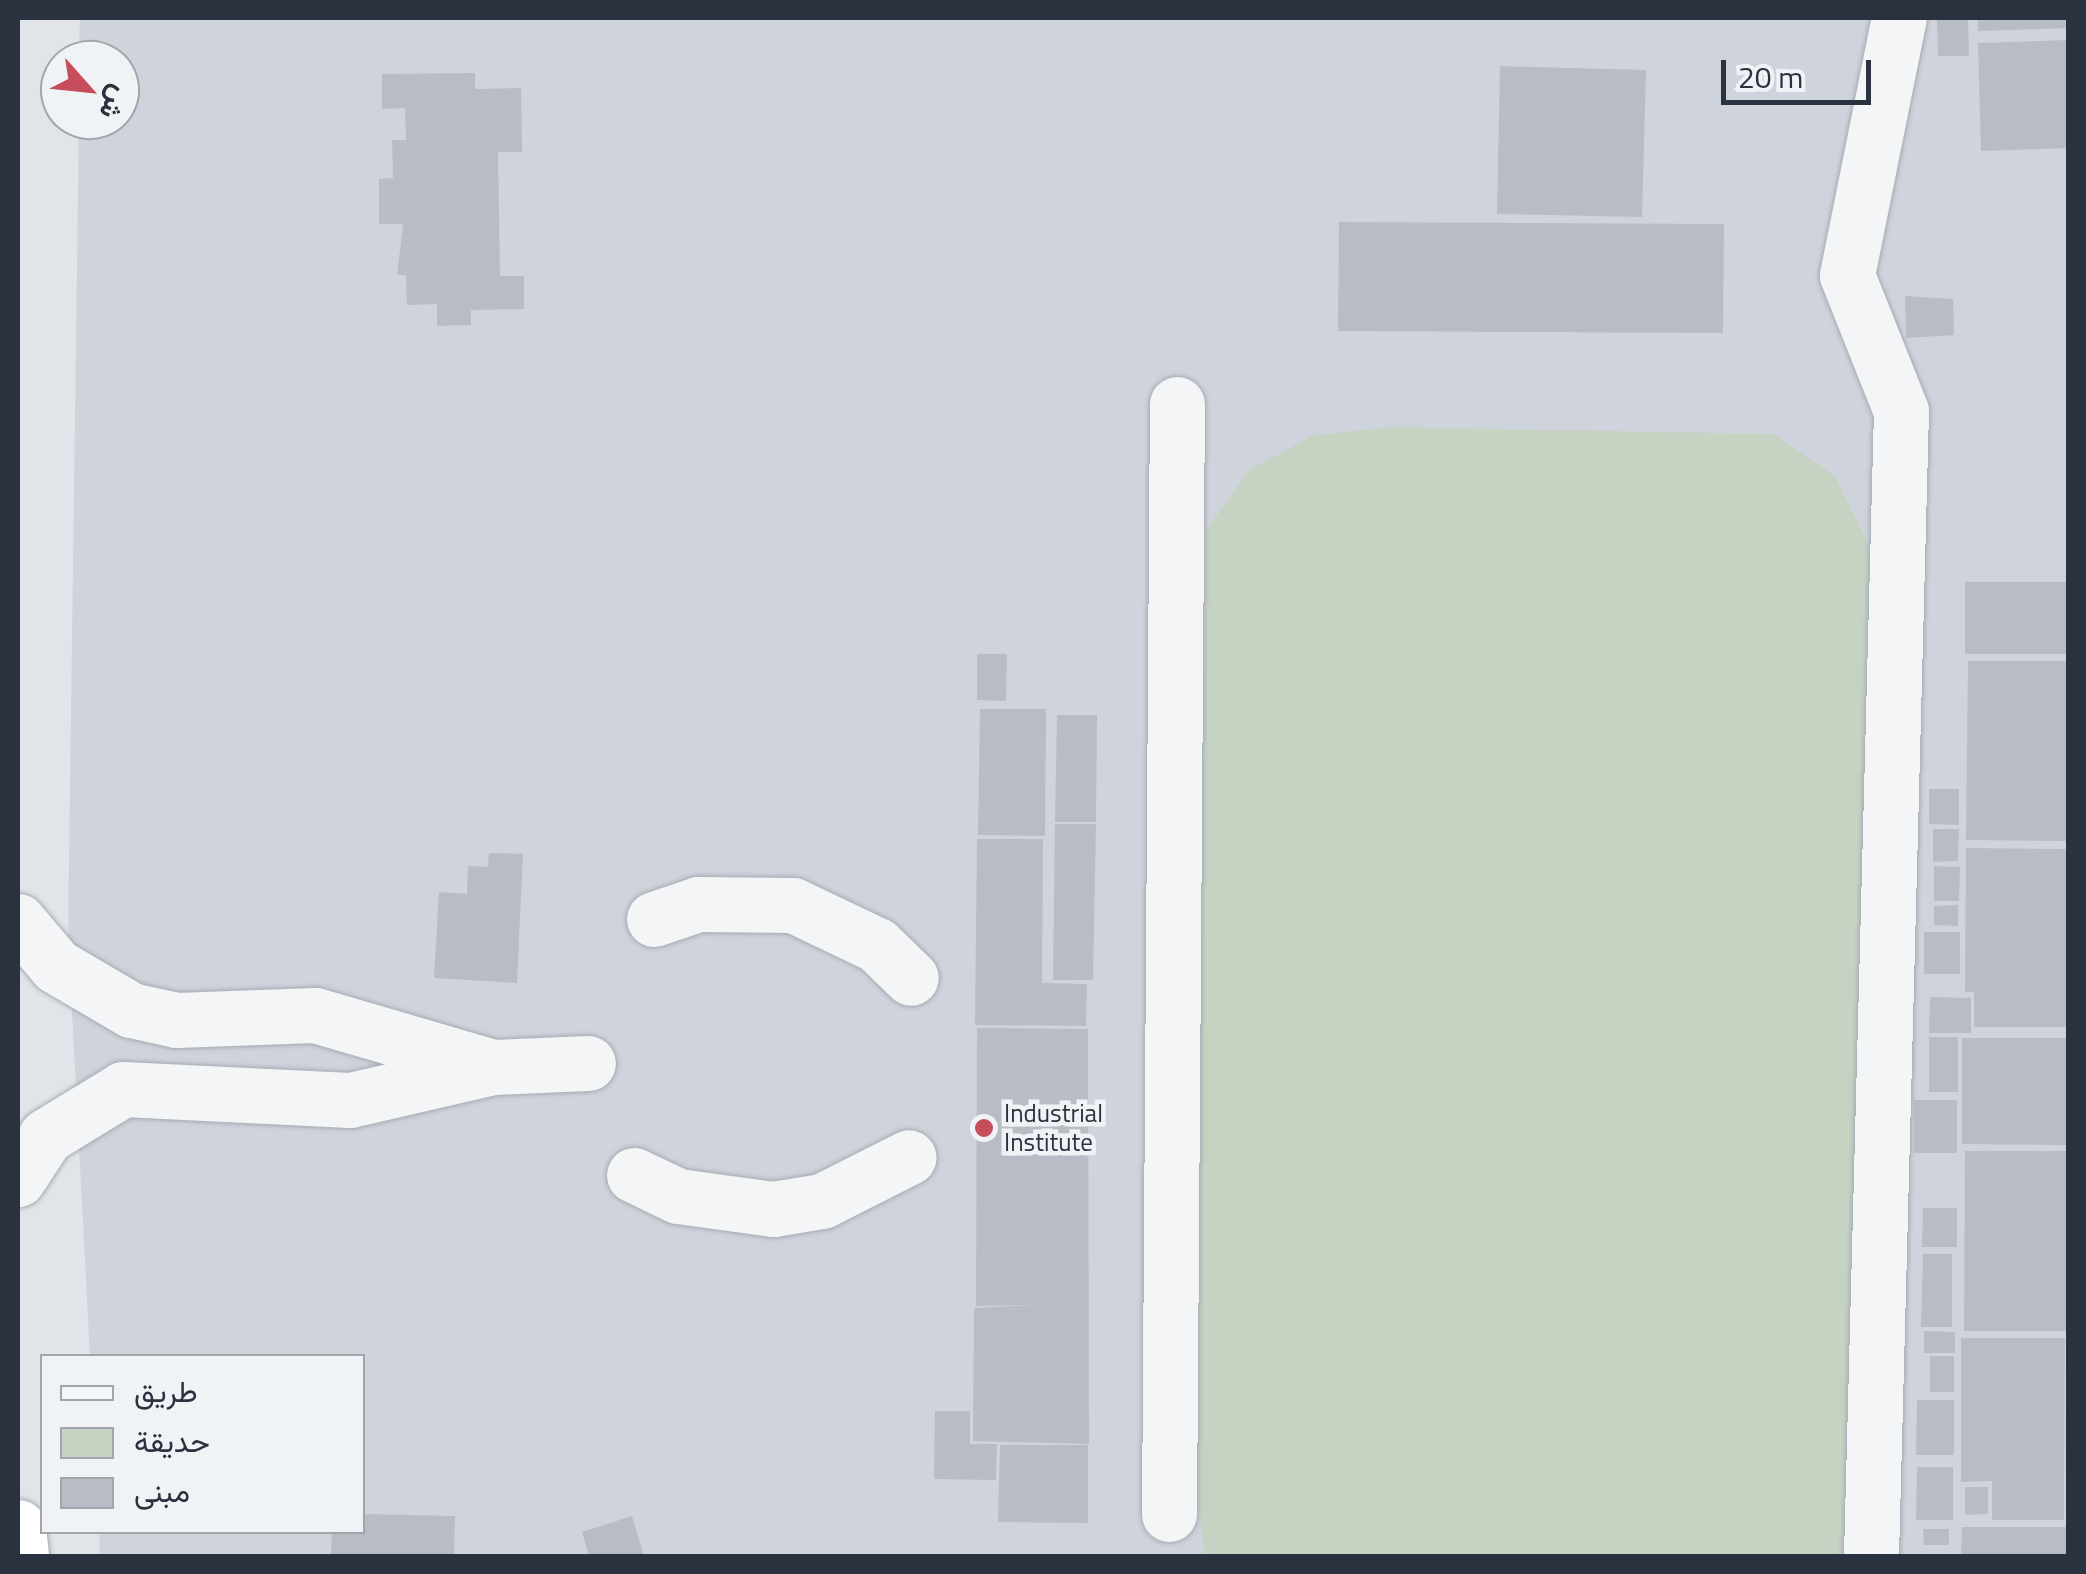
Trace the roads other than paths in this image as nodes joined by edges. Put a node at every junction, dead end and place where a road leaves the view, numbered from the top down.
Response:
1 (1898, 18) edge
2 (1177, 404) dead end
3 (654, 919) dead end
4 (18, 922) edge
5 (911, 978) dead end
6 (588, 1063) dead end
7 (492, 1067) junction
8 (908, 1157) dead end
9 (634, 1174) dead end
10 (18, 1180) edge
11 (1170, 1514) dead end
12 (18, 1527) edge
13 (21, 1556) edge
14 (1871, 1556) edge

1 - 14 lane
2 - 11 lane
3 - 5 lane
4 - 7 lane
6 - 7 lane
7 - 10 lane
8 - 9 lane
12 - 13 highway

